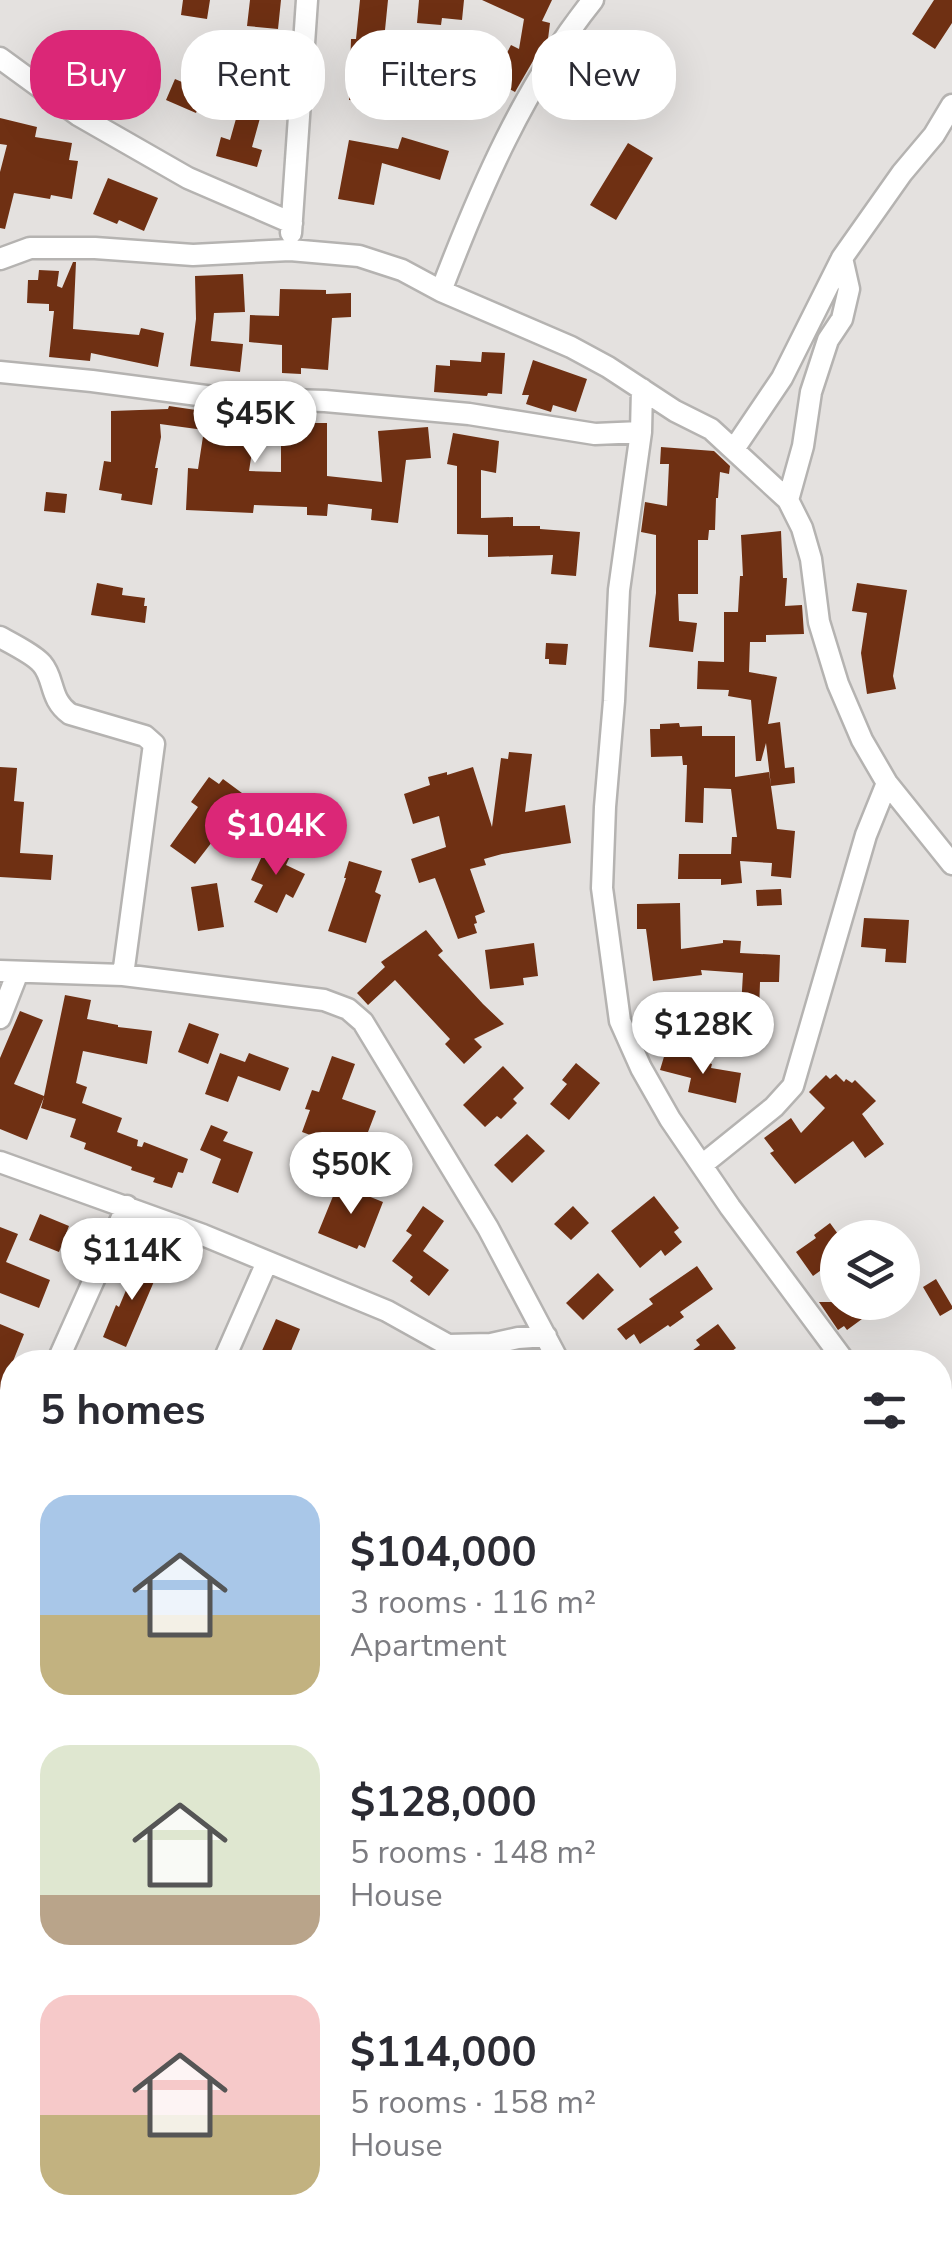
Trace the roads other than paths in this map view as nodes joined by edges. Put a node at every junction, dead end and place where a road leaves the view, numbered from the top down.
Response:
1 (308, 0) edge
2 (593, 0) edge
3 (0, 58) edge
4 (952, 105) edge
5 (292, 223) junction
6 (290, 250) junction
7 (842, 258) junction
8 (0, 259) edge
9 (441, 291) junction
10 (0, 372) edge
11 (642, 390) junction
12 (641, 432) junction
13 (734, 449) junction
14 (788, 500) junction
15 (0, 636) edge
16 (887, 783) junction
17 (952, 864) edge
18 (9, 972) edge
19 (123, 975) junction
20 (0, 1018) edge
21 (0, 1162) edge
22 (702, 1165) junction
23 (127, 1206) junction
24 (267, 1262) junction
25 (546, 1336) junction
26 (62, 1350) edge
27 (228, 1350) edge
28 (440, 1350) edge
29 (463, 1350) edge
30 (553, 1350) edge
31 (836, 1350) edge

1 - 5 street
2 - 9 street
3 - 5 street
4 - 7 street
5 - 6 street
6 - 8 street
6 - 9 street
7 - 13 street
7 - 14 street
9 - 11 street
10 - 12 street
11 - 12 street
11 - 13 street
12 - 22 street
13 - 14 street
14 - 16 street
15 - 19 street
16 - 17 street
16 - 22 street
18 - 19 street
18 - 20 street
19 - 25 street
21 - 23 street
22 - 31 street
23 - 24 street
23 - 26 street
24 - 27 street
24 - 28 street
25 - 29 street
25 - 30 street

